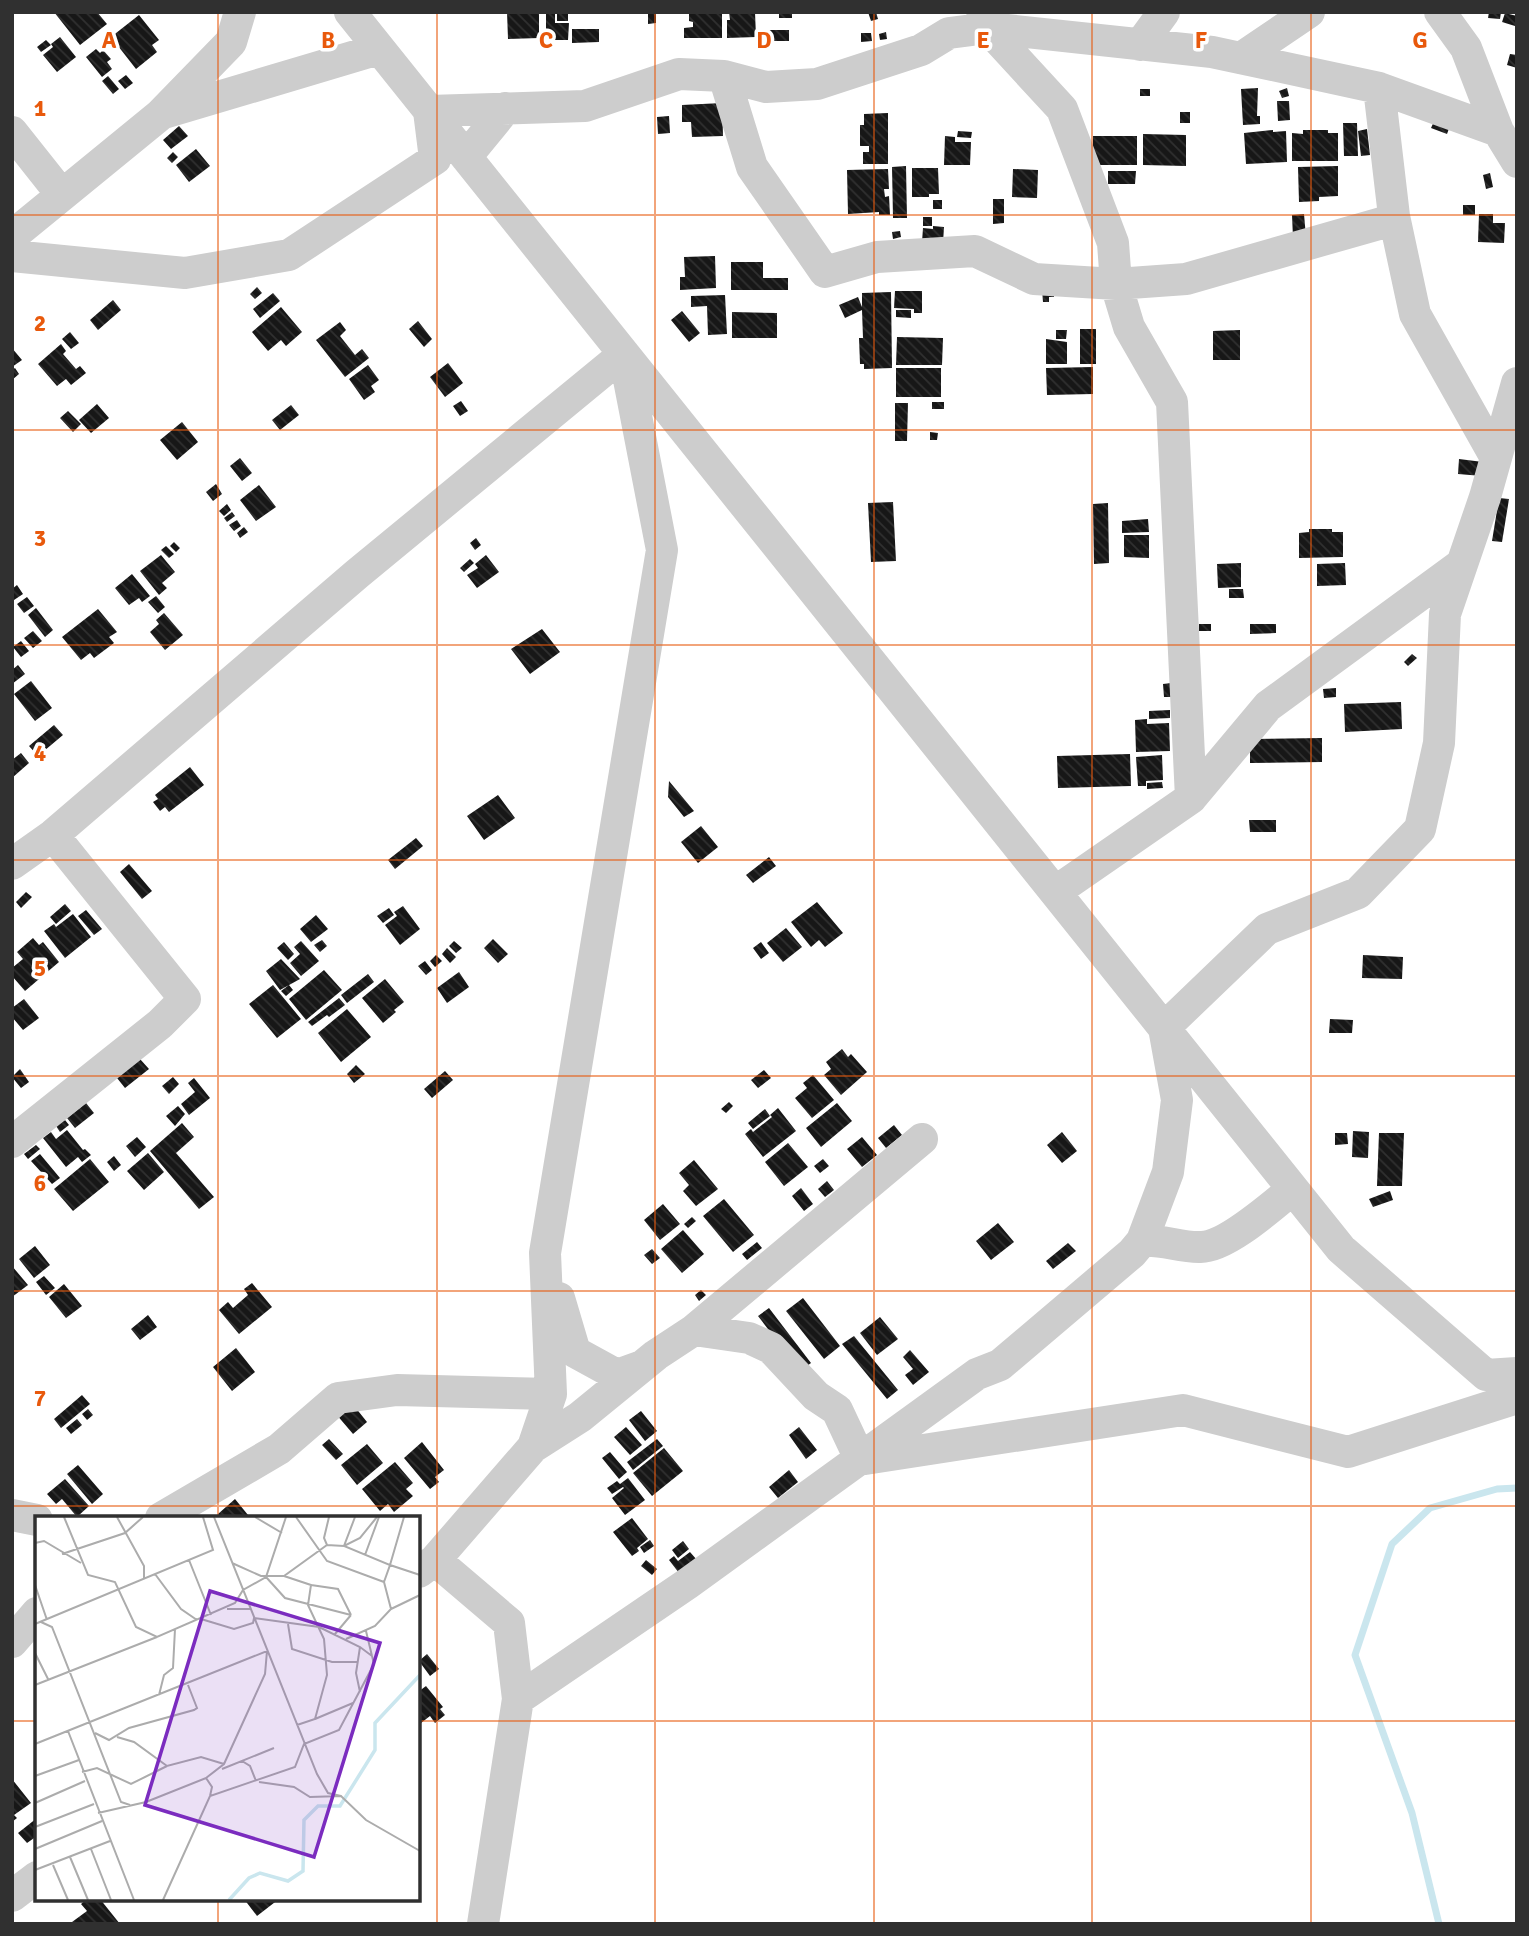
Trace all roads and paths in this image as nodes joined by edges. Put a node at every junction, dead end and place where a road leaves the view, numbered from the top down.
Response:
1 (240, 12) edge
2 (350, 12) edge
3 (1164, 12) edge
4 (1309, 12) edge
5 (1440, 12) edge
6 (981, 20) edge
7 (1140, 45) junction
8 (379, 49) junction
9 (1241, 58) junction
10 (724, 76) junction
11 (1379, 88) junction
12 (506, 107) junction
13 (429, 111) junction
14 (160, 115) junction
15 (1498, 131) junction
16 (12, 132) edge
17 (450, 158) junction
18 (1517, 162) edge
19 (62, 195) junction
20 (1394, 216) junction
21 (12, 236) edge
22 (12, 256) edge
23 (1116, 284) junction
24 (624, 354) junction
25 (1517, 383) edge
26 (1496, 458) junction
27 (1462, 564) junction
28 (1191, 798) junction
29 (53, 835) junction
30 (12, 864) edge
31 (1055, 892) junction
32 (1164, 1028) junction
33 (922, 1139) dead end
34 (12, 1142) edge
35 (1293, 1189) junction
36 (1142, 1241) junction
37 (545, 1253) junction
38 (694, 1330) junction
39 (642, 1366) junction
40 (1517, 1374) edge
41 (551, 1394) junction
42 (1517, 1398) edge
43 (533, 1447) junction
44 (860, 1460) junction
45 (12, 1515) edge
46 (164, 1516) edge
47 (35, 1520) edge
48 (426, 1566) edge
49 (35, 1615) edge
50 (12, 1642) edge
51 (518, 1699) junction
52 (35, 1879) edge
53 (12, 1896) edge
54 (483, 1924) edge

1 - 14 street
2 - 8 street
3 - 7 street
4 - 9 street
5 - 15 street
6 - 7 street
6 - 10 street
6 - 23 street
7 - 9 street
8 - 13 street
8 - 14 street
9 - 11 street
10 - 12 street
10 - 23 street
11 - 15 street
11 - 20 street
12 - 13 street
12 - 17 street
13 - 17 street
14 - 19 street
15 - 18 street
16 - 19 street
17 - 22 street
17 - 24 street
19 - 21 street
20 - 23 street
20 - 26 street
23 - 28 street
24 - 29 street
24 - 31 street
24 - 37 street
25 - 26 street
26 - 27 street
27 - 28 street
27 - 32 street
28 - 31 street
29 - 30 street
29 - 34 street
31 - 32 street
32 - 35 street
32 - 36 street
33 - 38 street
35 - 36 street
35 - 40 street
36 - 44 street
37 - 39 street
37 - 41 street
38 - 39 street
38 - 44 street
39 - 43 street
41 - 43 street
41 - 46 street
42 - 44 street
43 - 48 street
44 - 51 street
45 - 47 street
48 - 51 street
49 - 50 street
51 - 54 street
52 - 53 street

